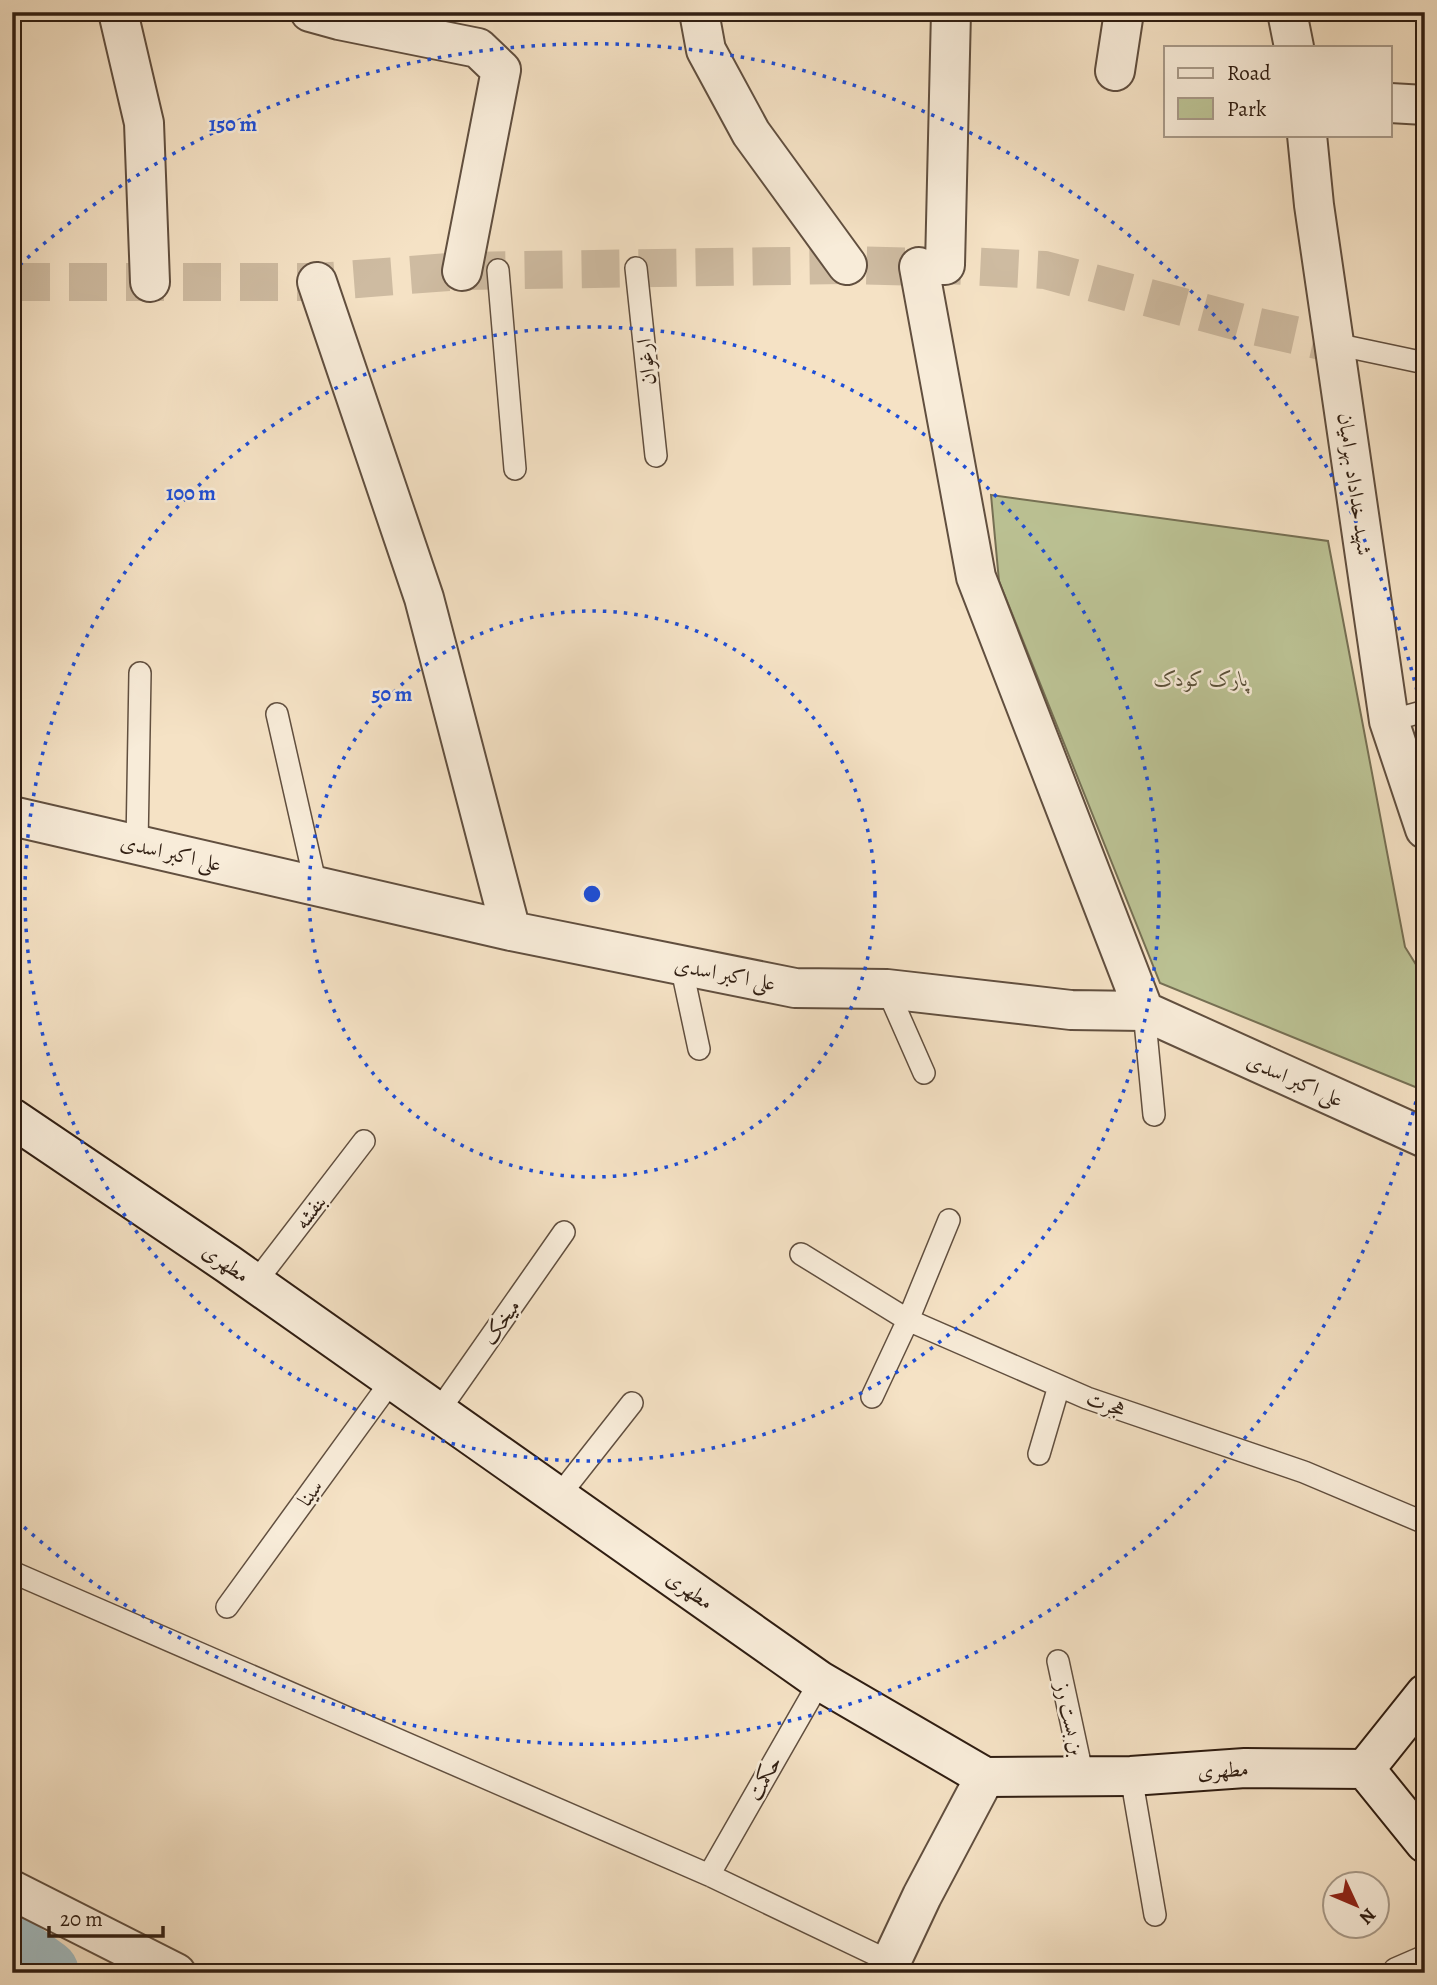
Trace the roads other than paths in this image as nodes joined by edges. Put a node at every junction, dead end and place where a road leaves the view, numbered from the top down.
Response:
1 (118, 12) edge
2 (699, 12) edge
3 (951, 12) edge
4 (1124, 12) edge
5 (1287, 12) edge
6 (332, 15) edge
7 (1294, 46) edge
8 (1115, 71) dead end
9 (1392, 103) edge
10 (1425, 105) edge
11 (1307, 136) edge
12 (847, 265) dead end
13 (636, 268) dead end
14 (480, 270) joint
15 (150, 282) dead end
16 (317, 282) dead end
17 (1335, 344) junction
18 (1425, 363) edge
19 (656, 456) dead end
20 (515, 469) dead end
21 (140, 673) dead end
22 (1425, 711) edge
23 (277, 714) dead end
24 (1389, 721) junction
25 (12, 816) edge
26 (1425, 829) edge
27 (137, 845) junction
28 (316, 886) junction
29 (511, 931) junction
30 (681, 965) junction
31 (887, 989) junction
32 (1144, 1011) junction
33 (699, 1049) dead end
34 (924, 1073) dead end
35 (1154, 1115) dead end
36 (12, 1118) edge
37 (1425, 1138) edge
38 (364, 1141) dead end
39 (949, 1220) dead end
40 (564, 1233) dead end
41 (801, 1254) dead end
42 (256, 1283) junction
43 (908, 1320) junction
44 (392, 1380) junction
45 (1059, 1386) junction
46 (872, 1397) dead end
47 (632, 1403) dead end
48 (438, 1412) junction
49 (1039, 1454) dead end
50 (558, 1497) junction
51 (1425, 1523) edge
52 (12, 1572) edge
53 (227, 1607) dead end
54 (1058, 1661) dead end
55 (820, 1681) junction
56 (1425, 1694) edge
57 (1365, 1769) junction
58 (1131, 1776) junction
59 (985, 1777) junction
60 (1083, 1777) junction
61 (1425, 1843) edge
62 (709, 1875) junction
63 (12, 1890) edge
64 (1155, 1915) dead end
65 (1425, 1956) edge
66 (889, 1967) edge
67 (1395, 1969) dead end
68 (176, 1973) edge

1 - 15 street
2 - 12 street
3 - 32 street
4 - 8 street
5 - 7 street
6 - 14 street
9 - 10 street
11 - 17 street, شهید خداداد بهرامیان
13 - 19 lane, ارغوان
14 - 20 lane
16 - 29 street
17 - 18 lane
17 - 24 street, شهید خداداد بهرامیان
21 - 27 lane
22 - 24 lane
23 - 28 lane
24 - 26 street, شهید خداداد بهرامیان
25 - 27 street, علی اکبر اسدی
27 - 28 street, علی اکبر اسدی
28 - 29 street, علی اکبر اسدی
29 - 30 street, علی اکبر اسدی
30 - 31 street, علی اکبر اسدی
30 - 33 lane
31 - 32 street, علی اکبر اسدی
31 - 34 lane
32 - 35 lane
32 - 37 street, علی اکبر اسدی
36 - 42 street, مطهری
38 - 42 lane, بنفشه
39 - 43 lane
40 - 48 lane, میخک
41 - 43 lane, هجرت
42 - 44 street, مطهری
43 - 45 lane, هجرت
43 - 46 lane
44 - 48 street, مطهری
44 - 53 lane, سینا
45 - 49 lane
45 - 51 lane, هجرت
47 - 50 lane
48 - 50 street, مطهری
50 - 55 street, مطهری
52 - 62 lane
54 - 60 lane, بن بست رز
55 - 59 street, مطهری
55 - 62 lane, حکمت
56 - 57 street
57 - 58 street, مطهری
57 - 61 street
58 - 60 street, مطهری
58 - 64 lane
59 - 60 street, مطهری
59 - 66 street
62 - 66 lane
63 - 68 street
65 - 67 lane

